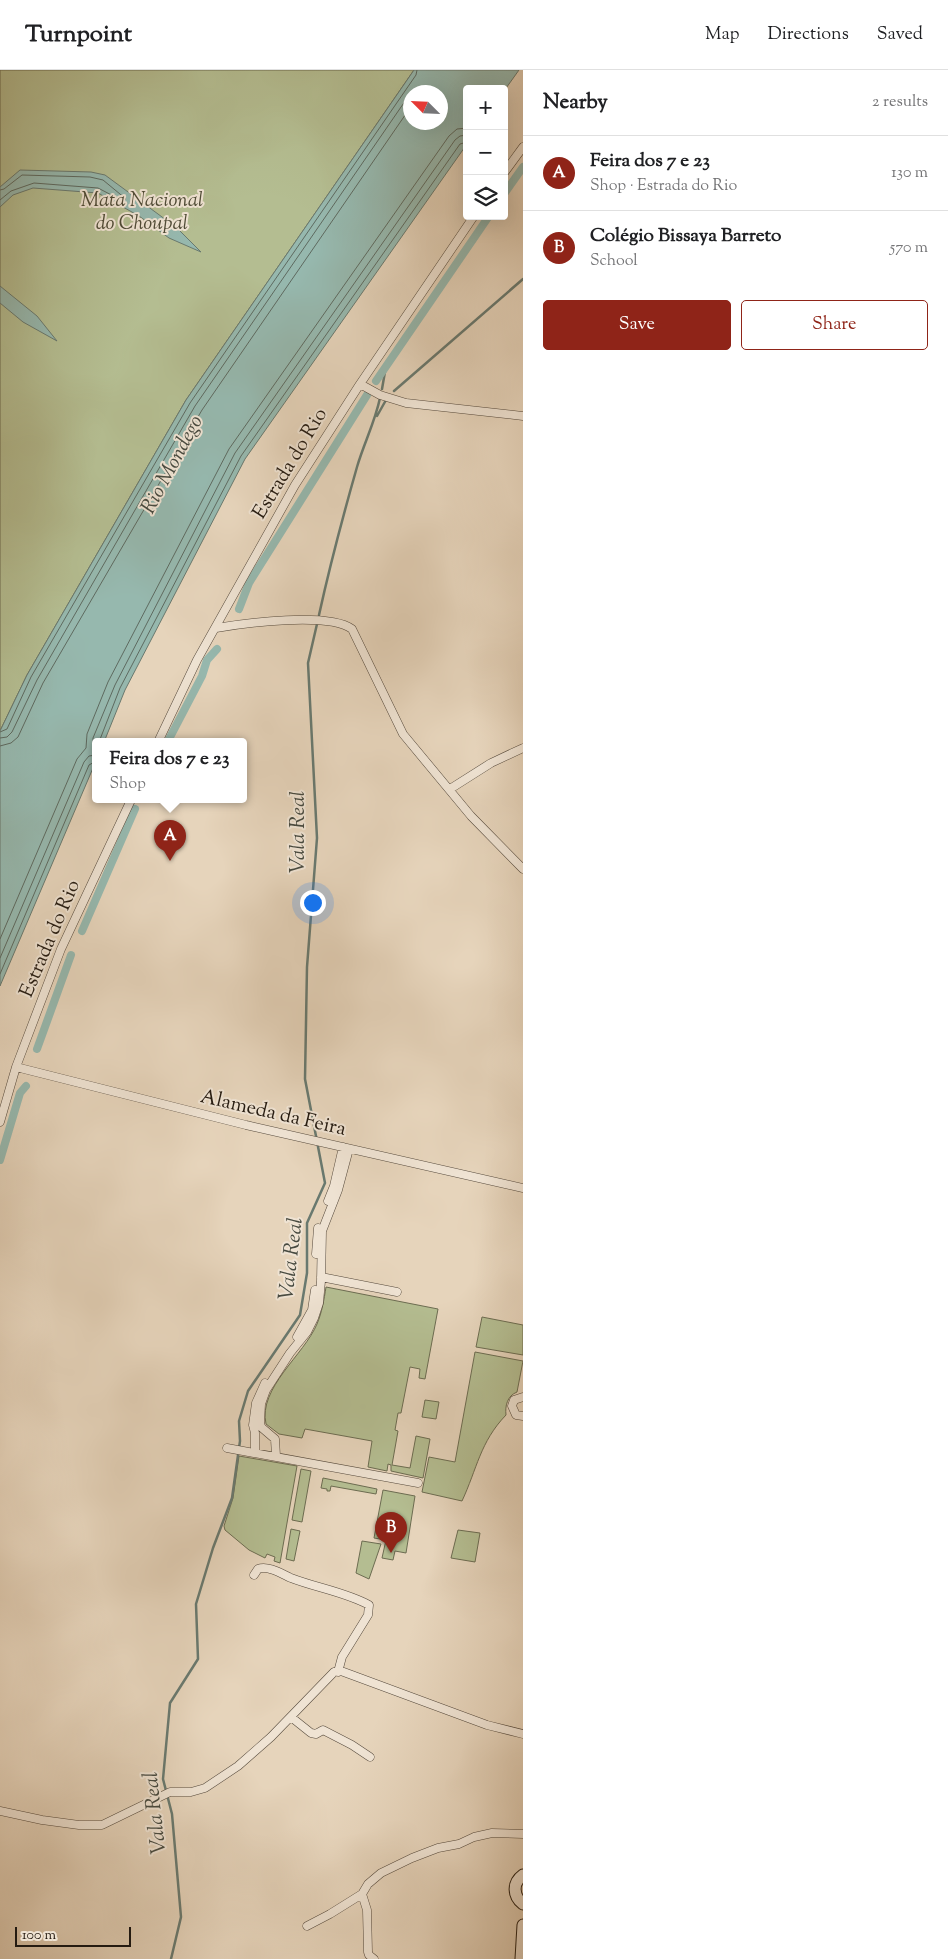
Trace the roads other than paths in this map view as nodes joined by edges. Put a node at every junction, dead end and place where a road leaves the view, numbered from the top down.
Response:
1 (523, 147) edge
2 (508, 168) edge
3 (471, 220) edge
4 (360, 384) junction
5 (523, 416) edge
6 (216, 628) junction
7 (160, 738) edge
8 (523, 748) edge
9 (450, 790) junction
10 (130, 803) edge
11 (523, 869) edge
12 (16, 1067) junction
13 (0, 1122) edge
14 (346, 1148) junction
15 (523, 1188) edge
16 (321, 1277) junction
17 (397, 1292) dead end
18 (523, 1397) edge
19 (523, 1416) edge
20 (265, 1431) junction
21 (255, 1439) junction
22 (227, 1448) dead end
23 (254, 1452) junction
24 (276, 1456) junction
25 (418, 1483) dead end
26 (254, 1575) dead end
27 (338, 1672) junction
28 (291, 1717) junction
29 (523, 1734) edge
30 (370, 1757) dead end
31 (0, 1810) edge
32 (523, 1834) edge
33 (523, 1876) edge
34 (362, 1894) junction
35 (521, 1902) edge
36 (523, 1923) edge
37 (307, 1926) dead end
38 (374, 1959) edge
39 (521, 1959) edge

1 - 2 street
3 - 4 street, Estrada do Rio
4 - 5 street
4 - 6 street, Estrada do Rio
6 - 7 street, Estrada do Rio
6 - 9 street
8 - 9 street
9 - 11 street
10 - 12 street, Estrada do Rio
12 - 13 street, Estrada do Rio
12 - 14 street, Alameda da Feira
14 - 15 street, Alameda da Feira
14 - 16 street
14 - 21 street
16 - 17 street
16 - 20 street
18 - 19 street
20 - 21 street
20 - 24 street
21 - 23 street
22 - 23 street
23 - 24 street
24 - 25 street
26 - 27 street
27 - 28 street
27 - 29 street
28 - 30 street
28 - 31 street
32 - 34 street
33 - 35 street
34 - 37 street
34 - 38 street
35 - 36 street
36 - 39 street

